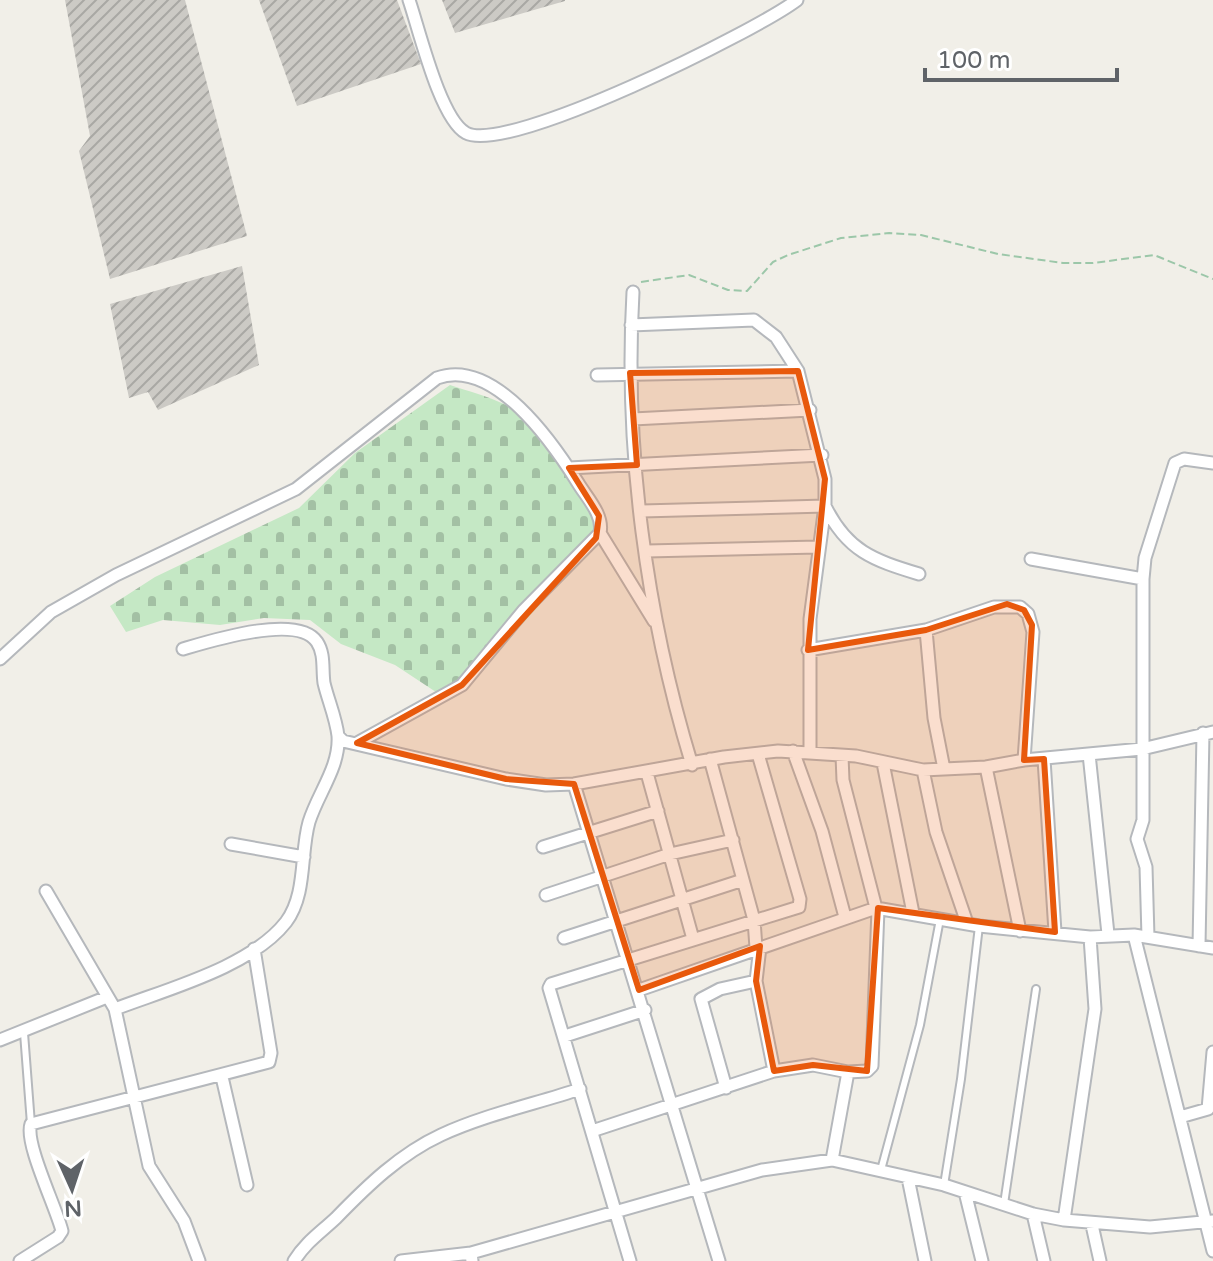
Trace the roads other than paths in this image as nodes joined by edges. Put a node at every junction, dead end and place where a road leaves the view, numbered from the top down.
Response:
1 (409, 0) edge
2 (797, 0) edge
3 (633, 292) road end
4 (631, 325) junction
5 (798, 371) junction
6 (630, 373) junction
7 (597, 375) dead end
8 (810, 410) junction
9 (633, 419) junction
10 (822, 455) junction
11 (1213, 463) edge
12 (637, 465) junction
13 (569, 468) junction
14 (825, 506) junction
15 (642, 511) junction
16 (600, 533) junction
17 (818, 547) junction
18 (647, 551) junction
19 (1031, 559) dead end
20 (919, 574) dead end
21 (1143, 579) junction
22 (656, 625) junction
23 (926, 630) junction
24 (183, 649) dead end
25 (808, 650) junction
26 (0, 659) edge
27 (1208, 733) edge
28 (338, 736) junction
29 (357, 743) junction
30 (1142, 749) junction
31 (793, 751) junction
32 (810, 753) junction
33 (758, 754) junction
34 (1089, 754) junction
35 (842, 756) junction
36 (710, 759) junction
37 (1044, 759) junction
38 (1024, 760) junction
39 (883, 763) junction
40 (692, 765) junction
41 (986, 767) junction
42 (944, 769) junction
43 (923, 770) junction
44 (647, 773) junction
45 (574, 784) junction
46 (658, 811) junction
47 (590, 831) junction
48 (733, 840) junction
49 (231, 844) dead end
50 (543, 847) dead end
51 (670, 854) junction
52 (304, 857) junction
53 (605, 877) junction
54 (743, 880) junction
55 (46, 891) dead end
56 (546, 895) dead end
57 (683, 900) junction
58 (877, 908) junction
59 (913, 913) junction
60 (845, 917) junction
61 (940, 919) junction
62 (754, 920) junction
63 (617, 923) junction
64 (973, 924) junction
65 (1020, 931) junction
66 (1055, 932) junction
67 (1108, 934) junction
68 (1134, 935) junction
69 (1090, 937) junction
70 (1148, 937) junction
71 (564, 938) dead end
72 (693, 939) junction
73 (1199, 946) junction
74 (758, 948) junction
75 (1213, 948) edge
76 (254, 949) junction
77 (630, 962) junction
78 (756, 981) junction
79 (1036, 989) dead end
80 (639, 990) junction
81 (107, 997) junction
82 (115, 1009) junction
83 (645, 1010) junction
84 (24, 1033) junction
85 (565, 1036) junction
86 (0, 1040) edge
87 (1213, 1052) edge
88 (774, 1071) junction
89 (848, 1072) junction
90 (222, 1077) junction
91 (726, 1088) junction
92 (580, 1089) junction
93 (135, 1098) junction
94 (672, 1103) junction
95 (1180, 1117) junction
96 (31, 1124) junction
97 (592, 1131) junction
98 (832, 1160) junction
99 (881, 1170) junction
100 (908, 1178) junction
101 (247, 1185) dead end
102 (944, 1185) junction
103 (695, 1189) junction
104 (965, 1192) junction
105 (1004, 1204) junction
106 (615, 1212) junction
107 (1033, 1214) junction
108 (1064, 1220) junction
109 (1209, 1222) edge
110 (1092, 1225) junction
111 (1213, 1251) edge
112 (471, 1257) edge
113 (20, 1261) edge
114 (199, 1261) edge
115 (294, 1261) edge
116 (401, 1261) edge
117 (630, 1261) edge
118 (719, 1261) edge
119 (925, 1261) edge
120 (982, 1261) edge
121 (1044, 1261) edge
122 (1100, 1261) edge

1 - 2 street
3 - 4 street
4 - 5 street
4 - 6 street
5 - 6 street
5 - 8 street
6 - 7 street
6 - 9 street
8 - 9 street
8 - 10 street
9 - 12 street
10 - 12 street
10 - 14 street
11 - 21 street
12 - 13 street
12 - 15 street
13 - 16 street
13 - 26 street
14 - 15 street
14 - 17 street
14 - 20 street
15 - 18 street
16 - 22 street
16 - 29 street
17 - 18 street
17 - 25 street
18 - 22 street
19 - 21 street
21 - 30 street
22 - 40 street
23 - 25 street
23 - 38 street
23 - 42 street
24 - 28 street
25 - 32 street
27 - 30 street
27 - 73 street
28 - 29 street
28 - 52 street
29 - 45 street
30 - 34 street
30 - 70 street
31 - 32 street
31 - 33 street
31 - 60 street
32 - 35 street
33 - 36 street
33 - 62 street
34 - 37 street
34 - 67 street
35 - 39 street
35 - 58 street
36 - 40 street
36 - 48 street
37 - 38 street
37 - 66 street
38 - 41 street
39 - 43 street
39 - 59 street
40 - 44 street
41 - 42 street
41 - 65 street
42 - 43 street
43 - 64 street
44 - 45 street
44 - 46 street
45 - 47 street
46 - 47 street
46 - 51 street
47 - 50 street
47 - 53 street
48 - 51 street
48 - 54 street
49 - 52 street
51 - 53 street
51 - 57 street
52 - 76 street
53 - 56 street
53 - 63 street
54 - 57 street
54 - 62 street
55 - 81 street
57 - 63 street
57 - 72 street
58 - 59 street
58 - 60 street
58 - 89 street
59 - 61 street
60 - 74 street
61 - 64 street
61 - 99 lane
62 - 72 street
62 - 74 street
63 - 71 street
63 - 77 street
64 - 65 street
64 - 102 lane
65 - 66 street
66 - 69 street
67 - 68 street
67 - 69 street
68 - 70 street
68 - 95 street
69 - 108 street
70 - 73 street
72 - 77 street
73 - 75 street
74 - 78 street
74 - 80 street
76 - 82 street
76 - 90 street
77 - 80 street
77 - 85 street
78 - 88 street
78 - 91 street
79 - 105 lane
80 - 83 street
81 - 82 street
81 - 84 street
82 - 93 street
83 - 85 street
83 - 94 street
84 - 86 street
84 - 96 lane
85 - 92 street
87 - 95 street
88 - 89 street
88 - 91 street
89 - 98 street
90 - 93 street
90 - 101 street
91 - 94 street
92 - 97 street
92 - 115 street
93 - 96 street
93 - 114 street
94 - 97 street
94 - 103 street
95 - 109 street
96 - 113 street
97 - 106 street
98 - 99 street
98 - 103 street
99 - 100 street
100 - 102 street
100 - 119 street
102 - 104 street
103 - 106 street
103 - 118 street
104 - 105 street
104 - 120 street
105 - 107 street
106 - 112 street
106 - 117 street
107 - 108 street
107 - 121 street
108 - 110 street
109 - 110 street
109 - 111 street
110 - 122 street
112 - 116 street

